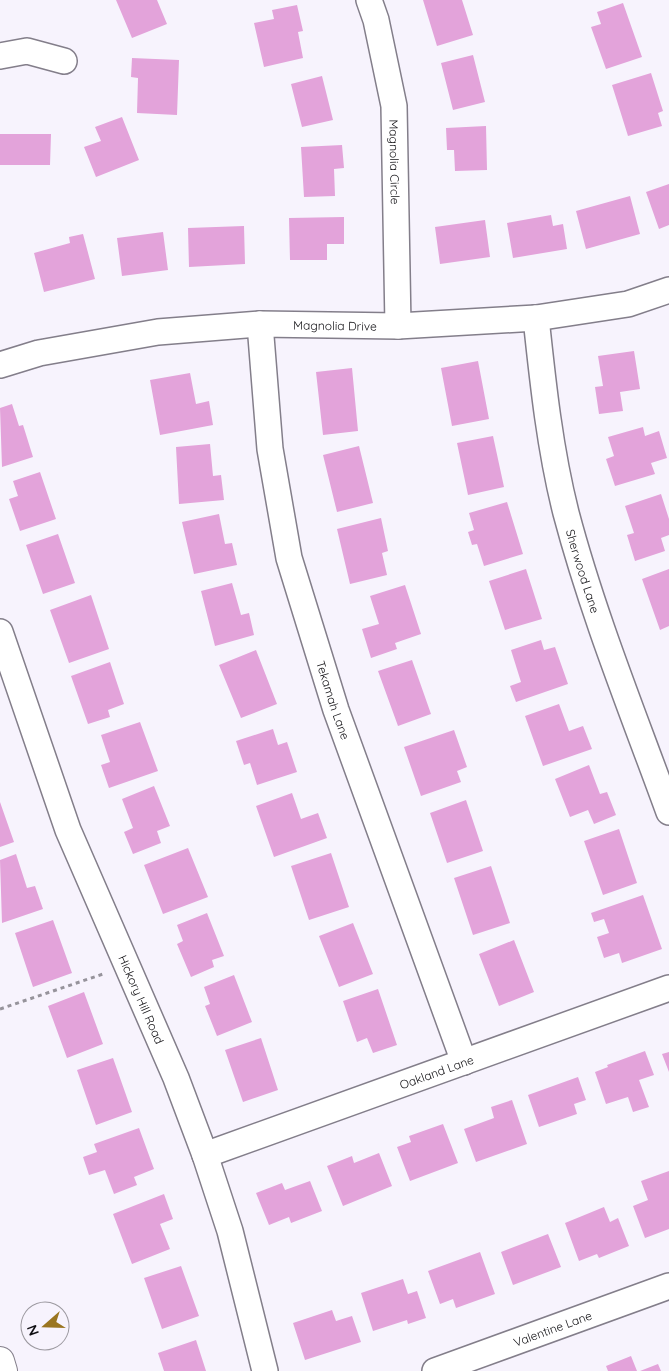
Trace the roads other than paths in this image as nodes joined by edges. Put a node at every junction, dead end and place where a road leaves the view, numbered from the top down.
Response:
1 (369, 0) edge
2 (0, 56) edge
3 (64, 61) dead end
4 (669, 290) edge
5 (536, 318) junction
6 (260, 324) junction
7 (398, 326) junction
8 (0, 365) edge
9 (0, 632) edge
10 (669, 812) edge
11 (669, 988) edge
12 (464, 1062) junction
13 (205, 1155) junction
14 (669, 1286) edge
15 (0, 1362) edge
16 (4, 1371) edge
17 (265, 1371) edge
18 (435, 1371) edge

1 - 7 street, Magnolia Circle
2 - 3 street
4 - 5 street, Magnolia Drive
5 - 7 street, Magnolia Drive
5 - 10 street, Sherwood Lane
6 - 7 street, Magnolia Drive
6 - 8 street, Magnolia Drive
6 - 12 street, Tekamah Lane
9 - 13 street, Hickory Hill Road
11 - 12 street, Oakland Lane
12 - 13 street, Oakland Lane
13 - 17 street, Hickory Hill Road
14 - 18 street, Valentine Lane
15 - 16 street

